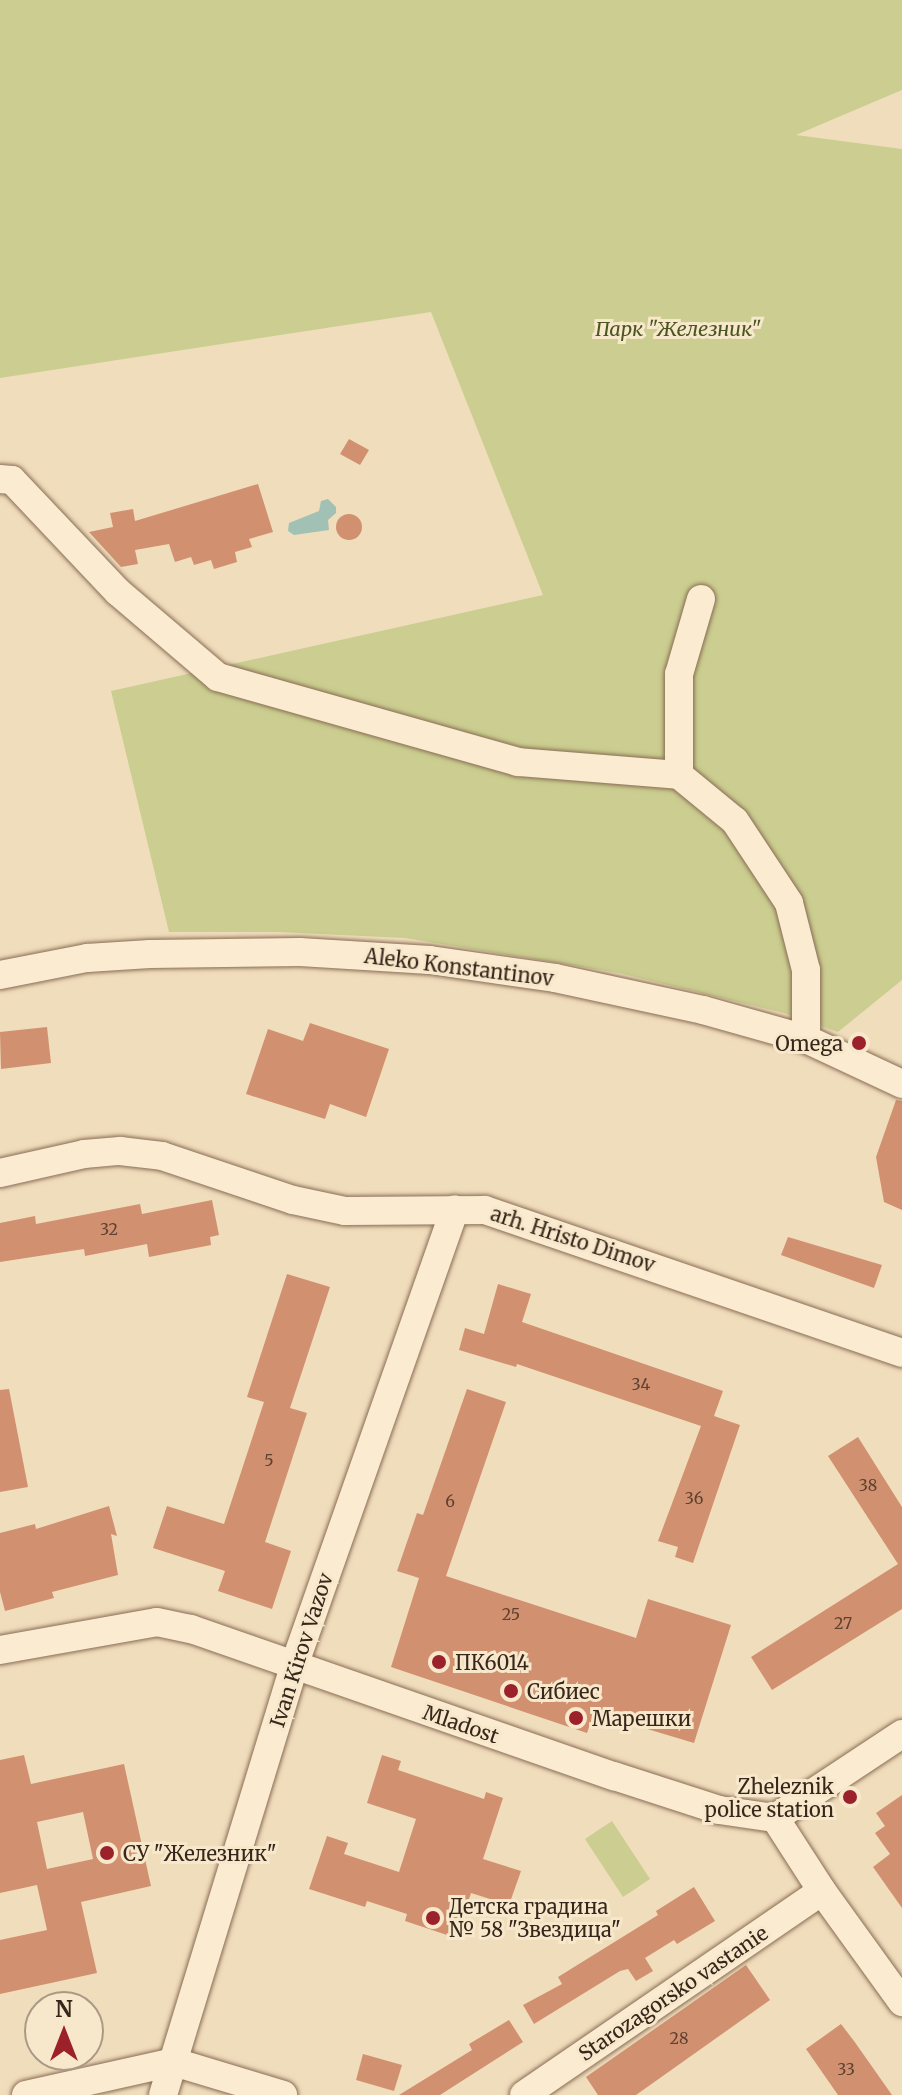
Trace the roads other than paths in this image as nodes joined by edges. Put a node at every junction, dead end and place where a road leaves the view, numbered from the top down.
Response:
1 (0, 479) edge
2 (701, 599) dead end
3 (679, 775) junction
4 (0, 975) edge
5 (806, 1039) junction
6 (902, 1084) edge
7 (0, 1173) edge
8 (455, 1210) junction
9 (902, 1353) edge
10 (0, 1650) edge
11 (294, 1666) junction
12 (902, 1734) edge
13 (775, 1818) junction
14 (822, 1891) junction
15 (902, 2002) edge
16 (174, 2062) junction
17 (26, 2095) edge
18 (163, 2095) edge
19 (283, 2095) edge
20 (524, 2095) edge

1 - 3 street
2 - 3 street
3 - 5 street
4 - 5 street, Aleko Konstantinov
5 - 6 street, Aleko Konstantinov
7 - 8 street, arh. Hristo Dimov
8 - 9 street, arh. Hristo Dimov
8 - 11 street, Ivan Kirov Vazov
10 - 11 street, Mladost
11 - 13 street, Mladost
11 - 16 street, Ivan Kirov Vazov
12 - 13 street
13 - 14 street
14 - 15 street
14 - 20 street, Starozagorsko vastanie
16 - 17 street
16 - 18 street, Ivan Kirov Vazov
16 - 19 street

